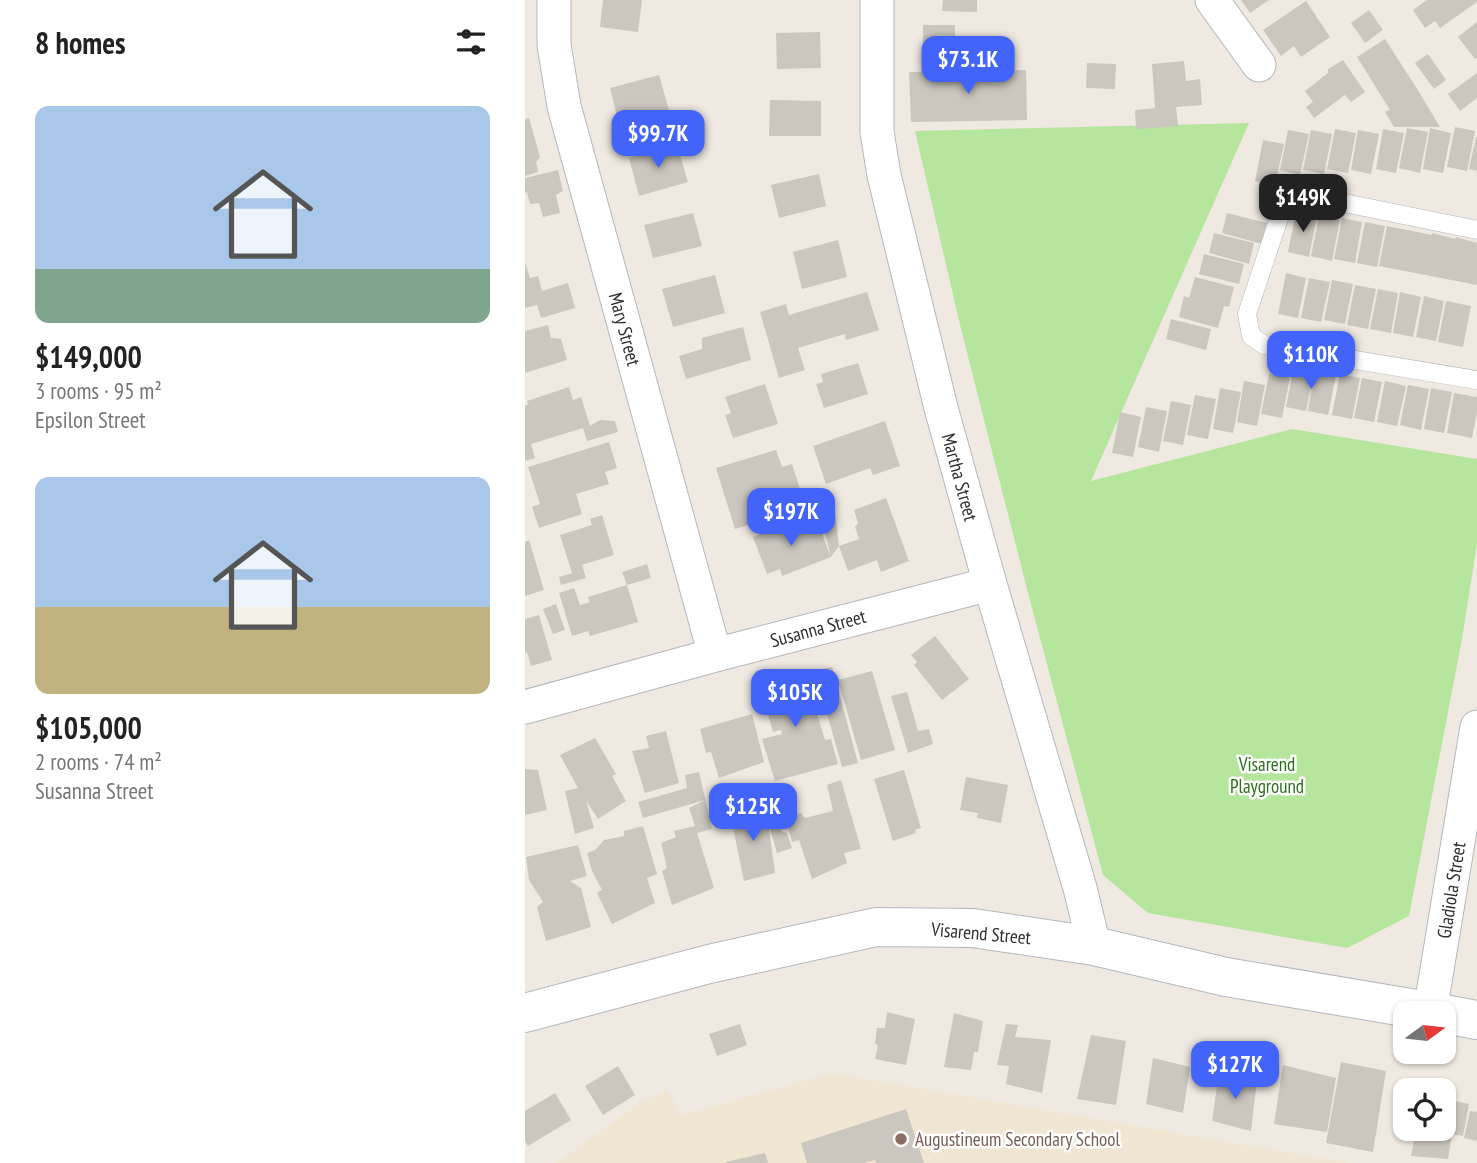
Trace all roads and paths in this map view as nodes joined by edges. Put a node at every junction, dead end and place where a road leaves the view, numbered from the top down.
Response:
1 (554, 0) edge
2 (877, 0) edge
3 (1212, 0) edge
4 (1259, 65) dead end
5 (1477, 230) edge
6 (1477, 380) edge
7 (989, 584) junction
8 (715, 655) junction
9 (525, 707) edge
10 (1477, 727) edge
11 (1094, 946) junction
12 (1440, 1001) edge
13 (1393, 1005) edge
14 (525, 1013) edge
15 (1456, 1016) edge
16 (1477, 1020) edge

1 - 8 street, Mary Street
2 - 7 street, Martha Street
3 - 4 street
5 - 6 lane
7 - 8 street, Susanna Street
7 - 11 street, Martha Street
8 - 9 street, Susanna Street
10 - 12 street, Gladiola Street
11 - 13 street, Visarend Street
11 - 14 street, Visarend Street
15 - 16 street, Visarend Street

